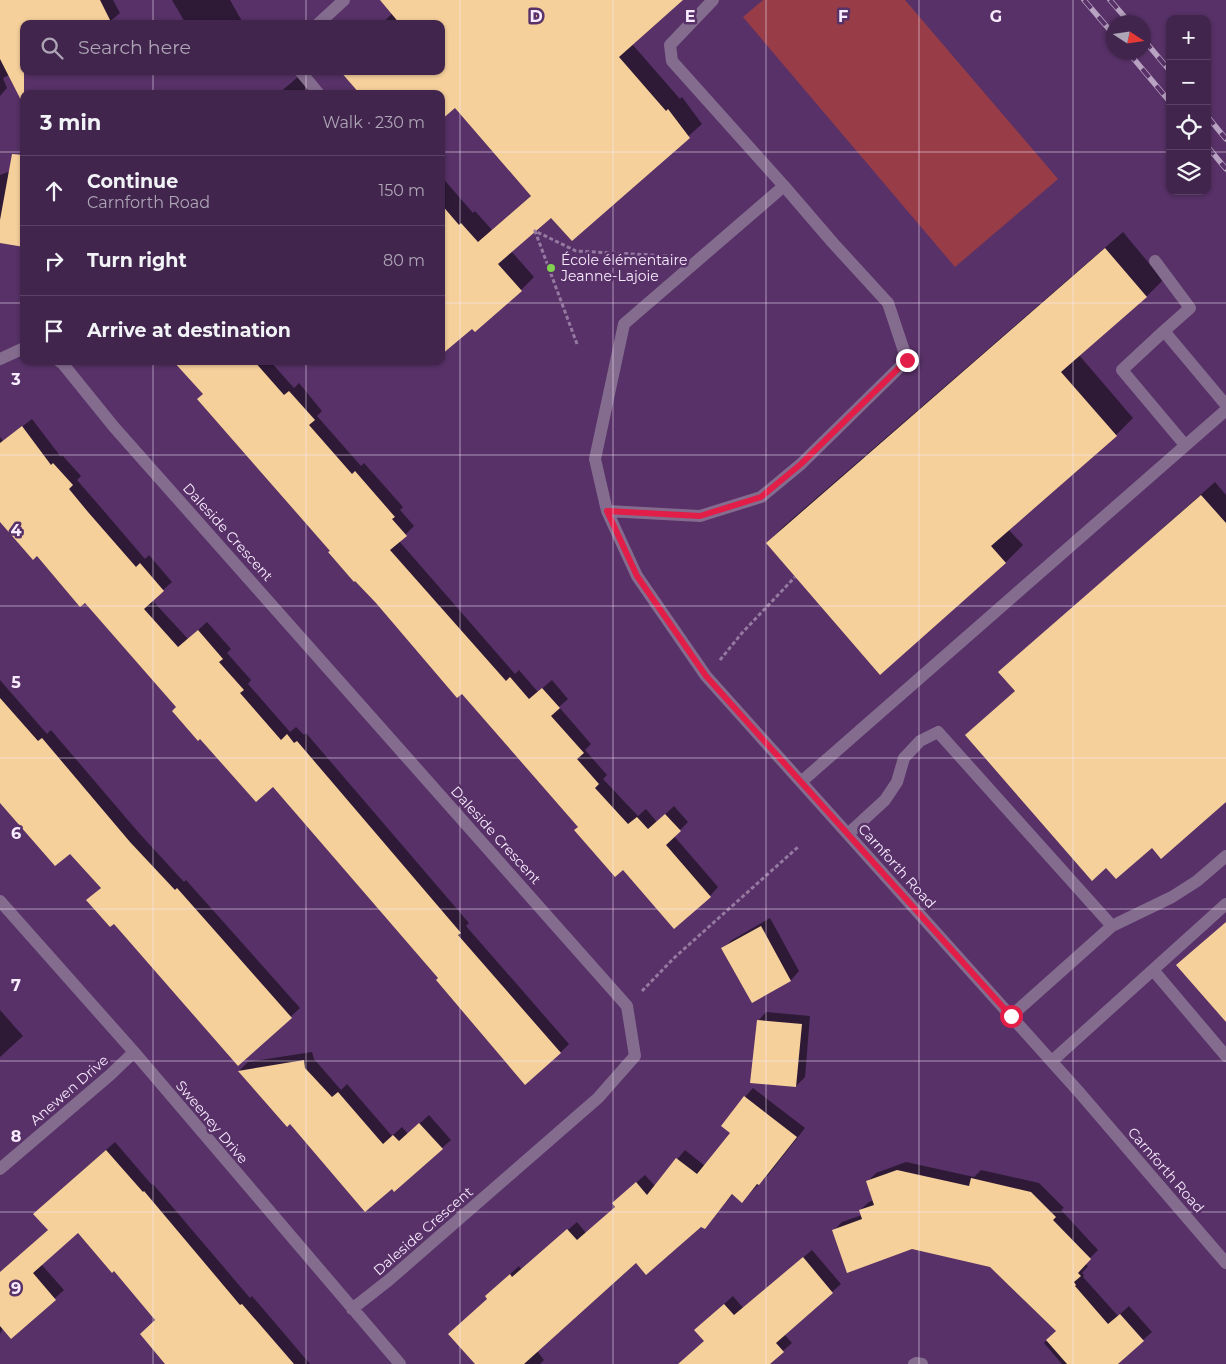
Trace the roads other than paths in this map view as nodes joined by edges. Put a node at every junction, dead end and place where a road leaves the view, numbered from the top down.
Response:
1 (344, 0) edge
2 (713, 0) edge
3 (322, 20) edge
4 (303, 75) edge
5 (316, 90) edge
6 (784, 186) junction
7 (1155, 261) dead end
8 (1164, 331) junction
9 (20, 350) edge
10 (0, 359) edge
11 (64, 365) edge
12 (1226, 405) edge
13 (1226, 410) edge
14 (1185, 445) junction
15 (607, 511) junction
16 (801, 782) junction
17 (848, 834) junction
18 (1226, 856) edge
19 (0, 901) edge
20 (1226, 904) edge
21 (1112, 926) junction
22 (1153, 970) junction
23 (1011, 1016) junction
24 (134, 1052) junction
25 (1226, 1056) edge
26 (1052, 1062) junction
27 (0, 1169) edge
28 (1226, 1263) edge
29 (352, 1309) junction
30 (400, 1364) edge
31 (914, 1364) edge
32 (922, 1364) edge

1 - 3 street
2 - 6 street
4 - 5 street
6 - 15 street, Carnforth Road
6 - 15 street
7 - 8 street
8 - 12 street
8 - 14 street
9 - 10 street
11 - 29 street, Daleside Crescent
13 - 14 street
14 - 16 street
15 - 16 street, Carnforth Road
16 - 17 street, Carnforth Road
17 - 21 street
17 - 23 street, Carnforth Road
18 - 21 street
19 - 24 street, Sweeney Drive
20 - 22 street
21 - 23 street
22 - 25 street
22 - 26 street
23 - 26 street, Carnforth Road
24 - 27 street, Anewen Drive
24 - 29 street, Sweeney Drive
26 - 28 street, Carnforth Road
29 - 30 street, Sweeney Drive
31 - 32 street

